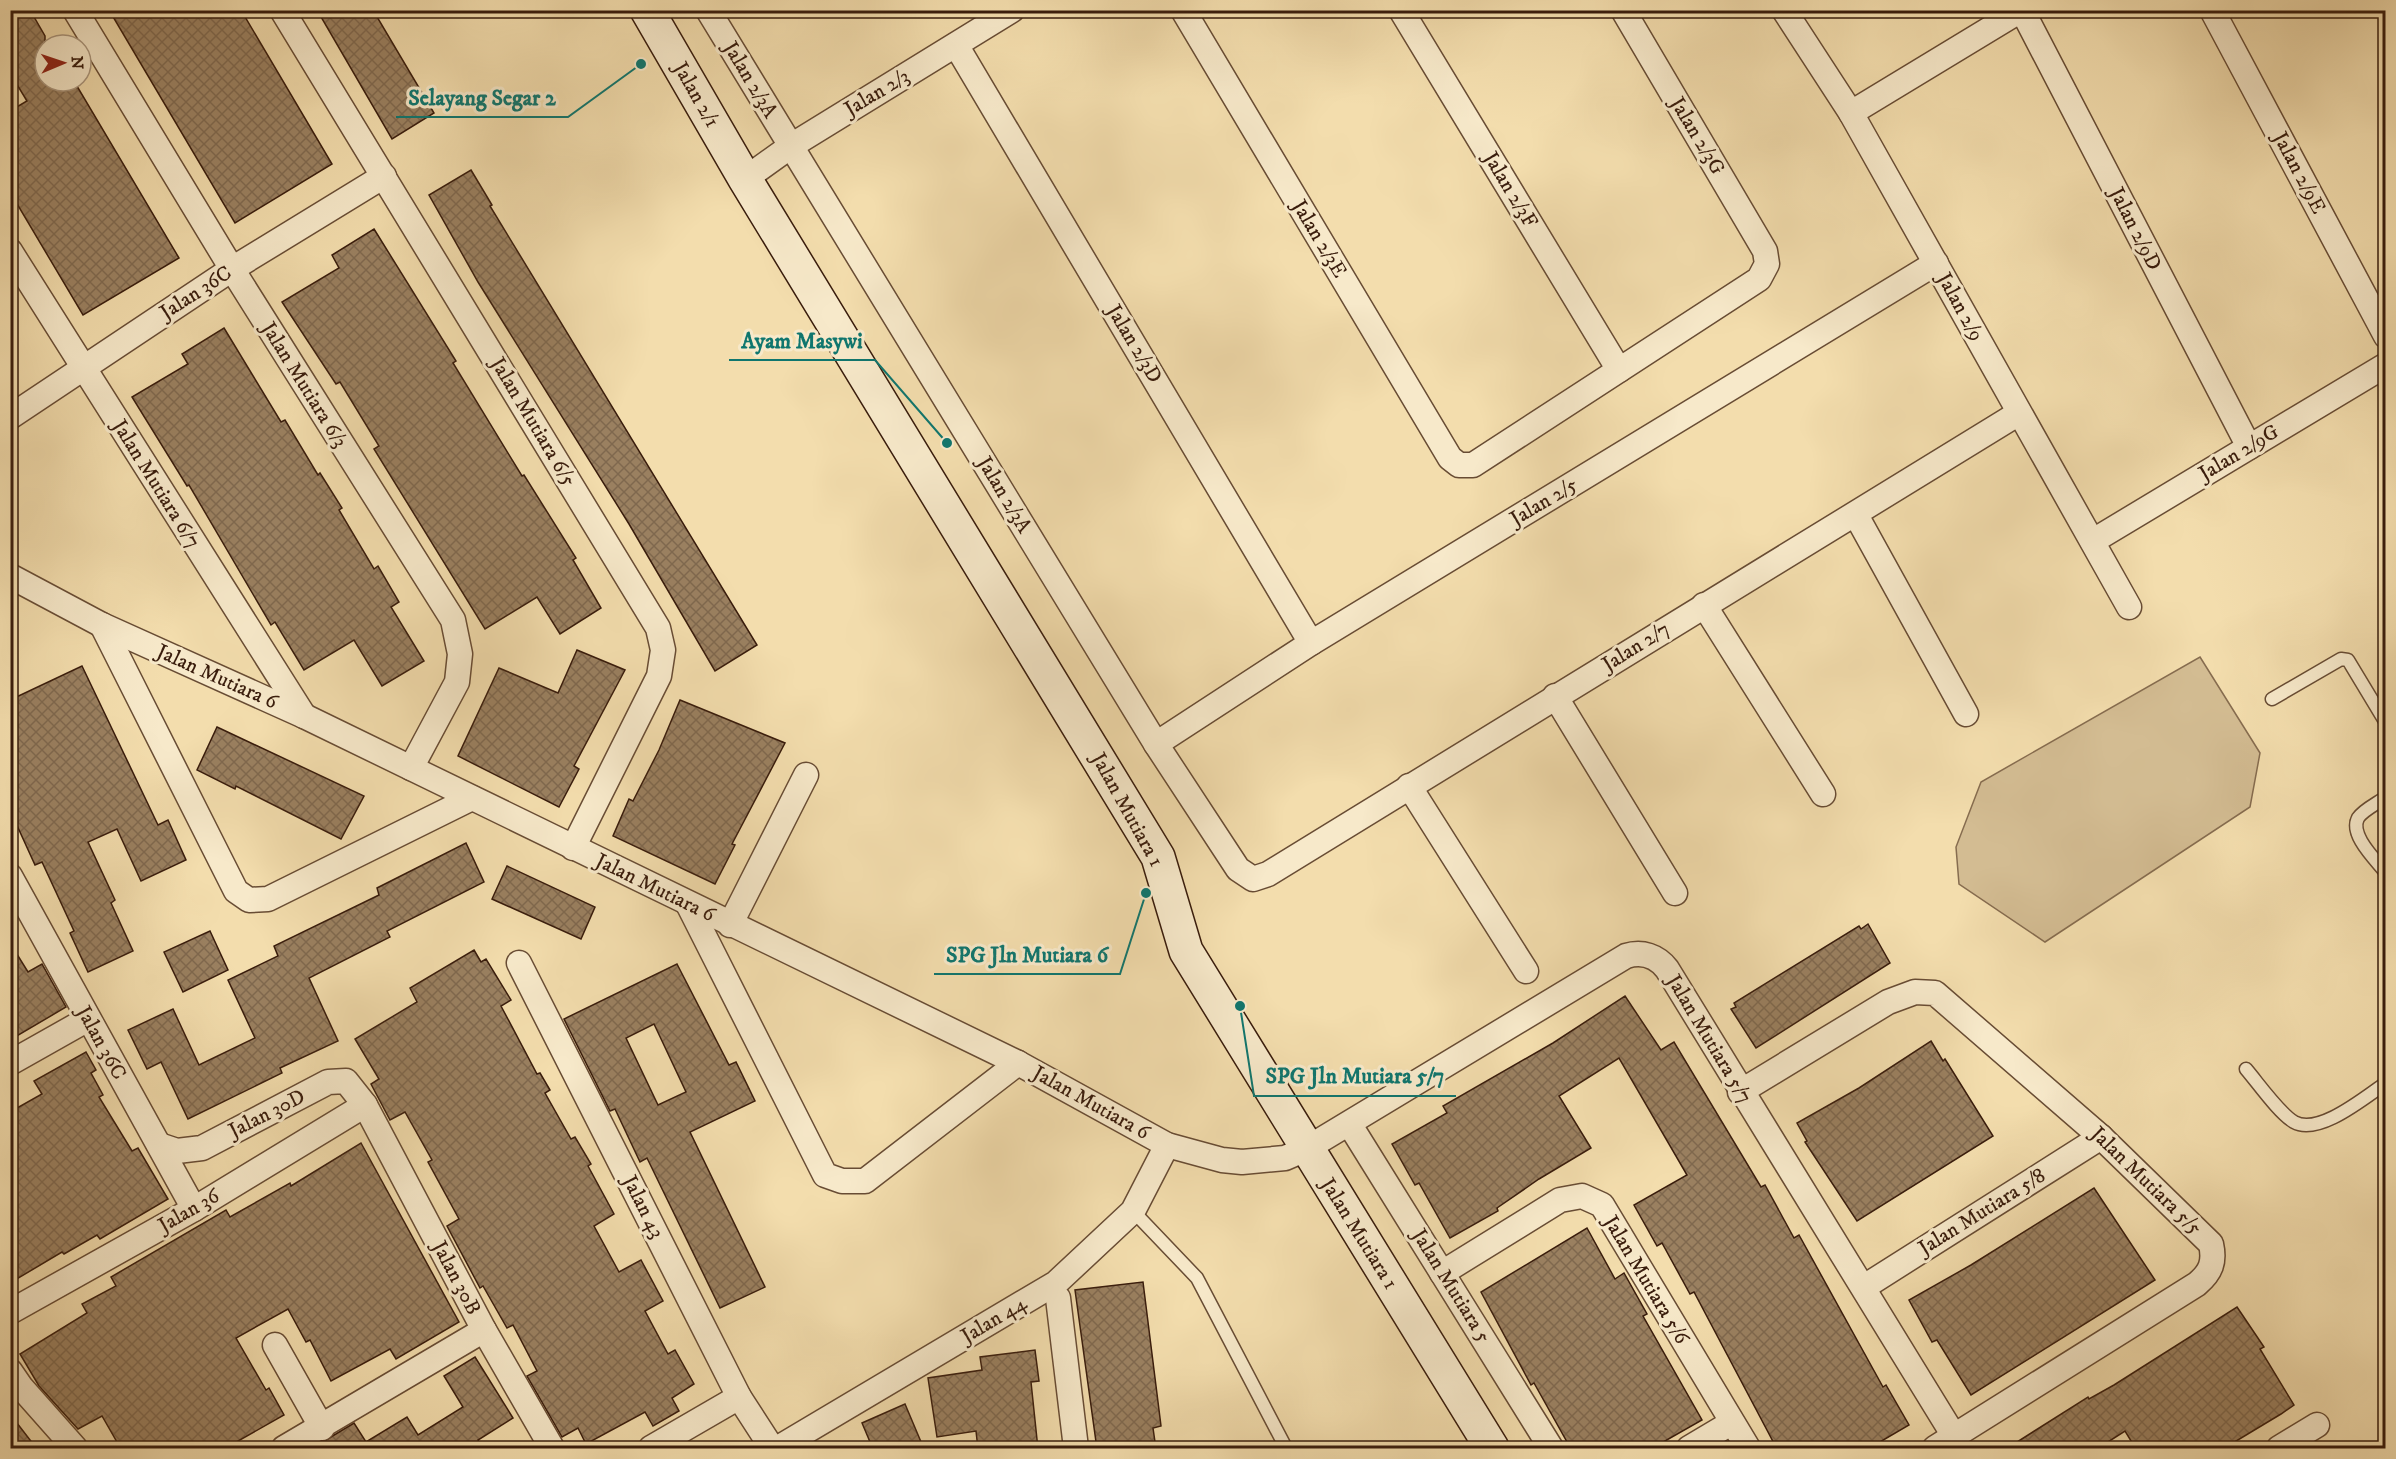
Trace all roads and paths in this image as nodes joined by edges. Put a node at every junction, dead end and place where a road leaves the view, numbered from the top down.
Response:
1 (75, 10) edge
2 (282, 10) edge
3 (647, 10) edge
4 (708, 10) edge
5 (1012, 10) edge
6 (1183, 10) edge
7 (1401, 10) edge
8 (1623, 10) edge
9 (1784, 10) edge
10 (2021, 10) edge
11 (2212, 10) edge
12 (956, 45) junction
13 (1851, 113) junction
14 (790, 146) junction
15 (384, 176) junction
16 (745, 179) junction
17 (10, 251) edge
18 (1936, 263) junction
19 (232, 269) junction
20 (2385, 336) edge
21 (2385, 365) edge
22 (83, 368) junction
23 (1619, 370) junction
24 (2019, 413) junction
25 (10, 417) edge
26 (2249, 447) junction
27 (1856, 515) junction
28 (2092, 541) junction
29 (10, 576) edge
30 (1704, 605) junction
31 (2129, 607) dead end
32 (102, 625) junction
33 (1311, 644) junction
34 (1556, 696) junction
35 (2272, 699) dead end
36 (1966, 714) dead end
37 (304, 716) junction
38 (2385, 723) edge
39 (1155, 744) junction
40 (411, 768) junction
41 (806, 775) dead end
42 (1409, 786) junction
43 (1823, 794) dead end
44 (2385, 797) edge
45 (472, 798) junction
46 (573, 848) junction
47 (2385, 873) edge
48 (10, 876) edge
49 (1253, 879) joint
50 (1675, 893) dead end
51 (688, 904) junction
52 (730, 925) junction
53 (519, 963) dead end
54 (1526, 971) dead end
55 (88, 1019) junction
56 (10, 1063) edge
57 (1018, 1063) junction
58 (2246, 1069) dead end
59 (2385, 1083) edge
60 (1740, 1092) junction
61 (365, 1105) junction
62 (1350, 1125) junction
63 (2101, 1137) junction
64 (159, 1145) junction
65 (1167, 1145) junction
66 (1306, 1149) junction
67 (194, 1209) junction
68 (1133, 1211) junction
69 (1442, 1273) junction
70 (1864, 1287) junction
71 (1058, 1298) dead end
72 (10, 1312) edge
73 (484, 1330) junction
74 (276, 1345) dead end
75 (10, 1371) edge
76 (739, 1397) junction
77 (1731, 1423) junction
78 (2317, 1425) dead end
79 (322, 1428) junction
80 (1944, 1442) edge
81 (75, 1449) edge
82 (284, 1449) edge
83 (552, 1449) edge
84 (651, 1449) edge
85 (772, 1449) edge
86 (778, 1449) edge
87 (1076, 1449) edge
88 (1286, 1449) edge
89 (1492, 1449) edge
90 (1551, 1449) edge
91 (1689, 1449) edge
92 (1748, 1449) edge
93 (2279, 1449) edge

1 - 19 street, Jalan Mutiara 6/3
2 - 15 street, Jalan Mutiara 6/5
3 - 16 street, Jalan 2/1
4 - 14 street, Jalan 2/3A
5 - 12 street, Jalan 2/3
6 - 23 street, Jalan 2/3E
7 - 23 street, Jalan 2/3F
8 - 23 street, Jalan 2/3G
9 - 13 street, Jalan 2/9
10 - 13 street
10 - 26 street, Jalan 2/9D
11 - 20 street, Jalan 2/9E
12 - 14 street, Jalan 2/3
12 - 33 street, Jalan 2/3D
13 - 18 street, Jalan 2/9
14 - 16 street, Jalan 2/3
14 - 39 street, Jalan 2/3A
15 - 19 street, Jalan 36C
15 - 46 street, Jalan Mutiara 6/5
16 - 66 street, Jalan Mutiara 1
17 - 22 street, Jalan Mutiara 6/7
18 - 24 street, Jalan 2/9
18 - 33 street, Jalan 2/5
19 - 22 street, Jalan 36C
19 - 40 street, Jalan Mutiara 6/3
21 - 26 street, Jalan 2/9G
22 - 25 street, Jalan 36C
22 - 37 street, Jalan Mutiara 6/7
24 - 27 street, Jalan 2/7
24 - 28 street, Jalan 2/9
26 - 28 street, Jalan 2/9G
27 - 30 street, Jalan 2/7
27 - 36 street
28 - 31 street, Jalan 2/9
29 - 32 street, Jalan Mutiara 6
30 - 34 street, Jalan 2/7
30 - 43 street
32 - 37 street, Jalan Mutiara 6
32 - 45 street
33 - 39 street, Jalan 2/5
34 - 42 street, Jalan 2/7
34 - 50 street
35 - 38 lane
37 - 40 street, Jalan Mutiara 6
39 - 49 street, Jalan 2/3A
40 - 45 street, Jalan Mutiara 6
41 - 52 street
42 - 49 street, Jalan 2/7
42 - 54 street
44 - 47 lane
45 - 46 street, Jalan Mutiara 6
46 - 51 street, Jalan Mutiara 6
48 - 55 street, Jalan 36C
51 - 52 street, Jalan Mutiara 6
51 - 57 street
52 - 57 street, Jalan Mutiara 6
53 - 76 street, Jalan 43
55 - 56 street
55 - 64 street, Jalan 36C
57 - 65 street, Jalan Mutiara 6
58 - 59 lane
60 - 62 street, Jalan Mutiara 5/7
60 - 63 street, Jalan Mutiara 5/5
60 - 70 street, Jalan Mutiara 5/7
61 - 64 street, Jalan 30D
61 - 67 street, Jalan 36
61 - 73 street, Jalan 30B
62 - 66 street, Jalan Mutiara 5/7
62 - 69 street, Jalan Mutiara 5
63 - 70 street, Jalan Mutiara 5/8
63 - 80 street, Jalan Mutiara 5/5
64 - 67 street, Jalan 36C
65 - 66 street, Jalan Mutiara 6
65 - 68 street, Jalan 44
66 - 89 street, Jalan Mutiara 1
67 - 72 street, Jalan 36
68 - 86 street, Jalan 44
68 - 88 lane
69 - 77 street, Jalan Mutiara 5/6
69 - 90 street, Jalan Mutiara 5
70 - 80 street, Jalan Mutiara 5/7
71 - 87 street
73 - 79 street
73 - 83 street, Jalan 30B
74 - 79 street
75 - 81 street
76 - 84 street
76 - 85 street, Jalan 43
77 - 91 street
77 - 92 street, Jalan Mutiara 5/6
78 - 93 street
79 - 82 street

